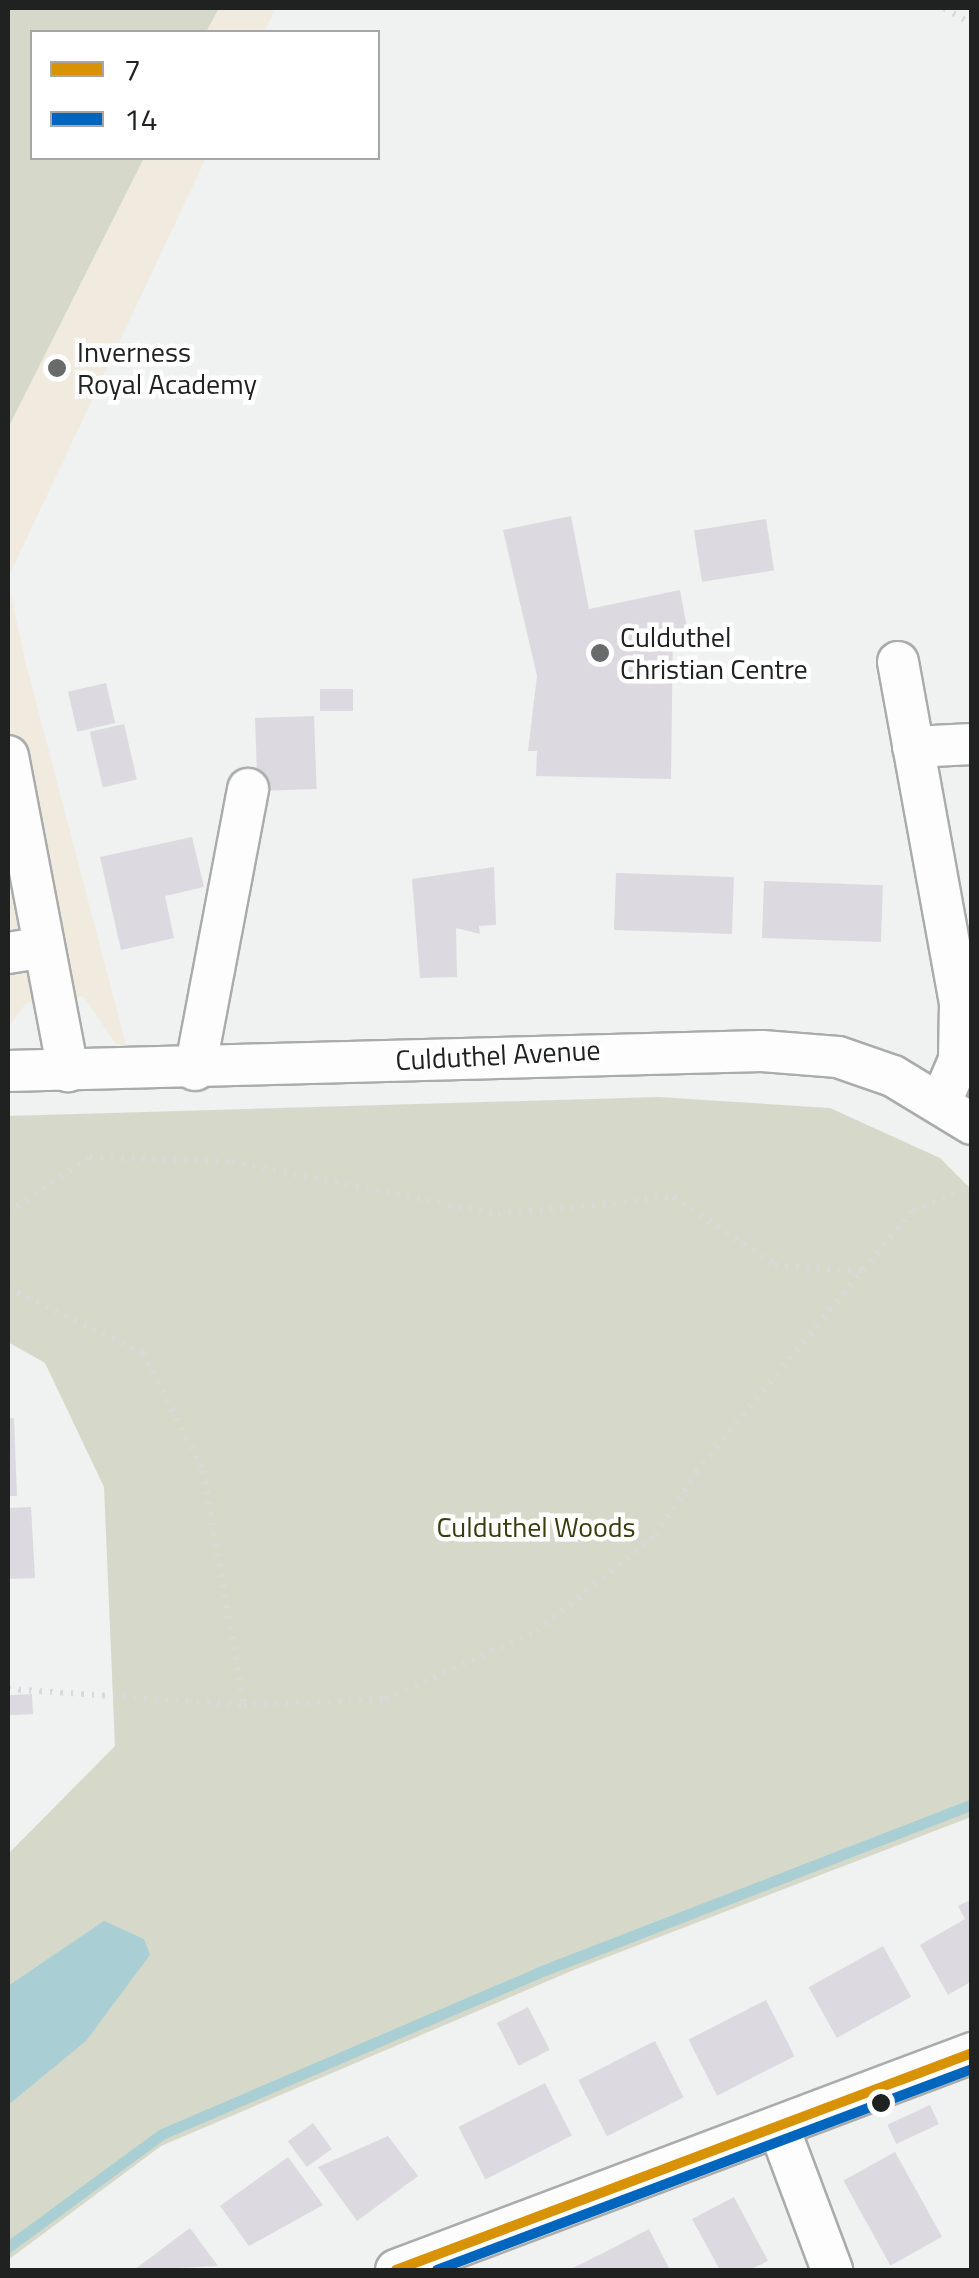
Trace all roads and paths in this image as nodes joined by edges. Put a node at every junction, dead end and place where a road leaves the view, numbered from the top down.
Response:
1 (944, 8) edge
2 (972, 24) edge
3 (898, 662) dead end
4 (972, 744) edge
5 (913, 746) junction
6 (8, 756) edge
7 (248, 789) dead end
8 (26, 950) edge
9 (195, 1070) junction
10 (8, 1071) edge
11 (68, 1071) junction
12 (956, 1113) edge
13 (972, 1186) edge
14 (8, 1212) edge
15 (863, 1271) junction
16 (8, 1288) edge
17 (8, 1689) edge
18 (244, 1705) junction
19 (972, 2053) edge
20 (779, 2128) junction
21 (396, 2270) edge
22 (832, 2270) edge

1 - 2 path
3 - 5 street
4 - 5 street
5 - 12 street
6 - 8 street
7 - 9 street
8 - 11 street
9 - 11 street, Culduthel Avenue
9 - 12 street, Culduthel Avenue
10 - 11 street, Culduthel Avenue
13 - 15 path
14 - 15 path
15 - 18 path
16 - 18 path
17 - 18 path
19 - 20 street
20 - 21 street
20 - 22 street

